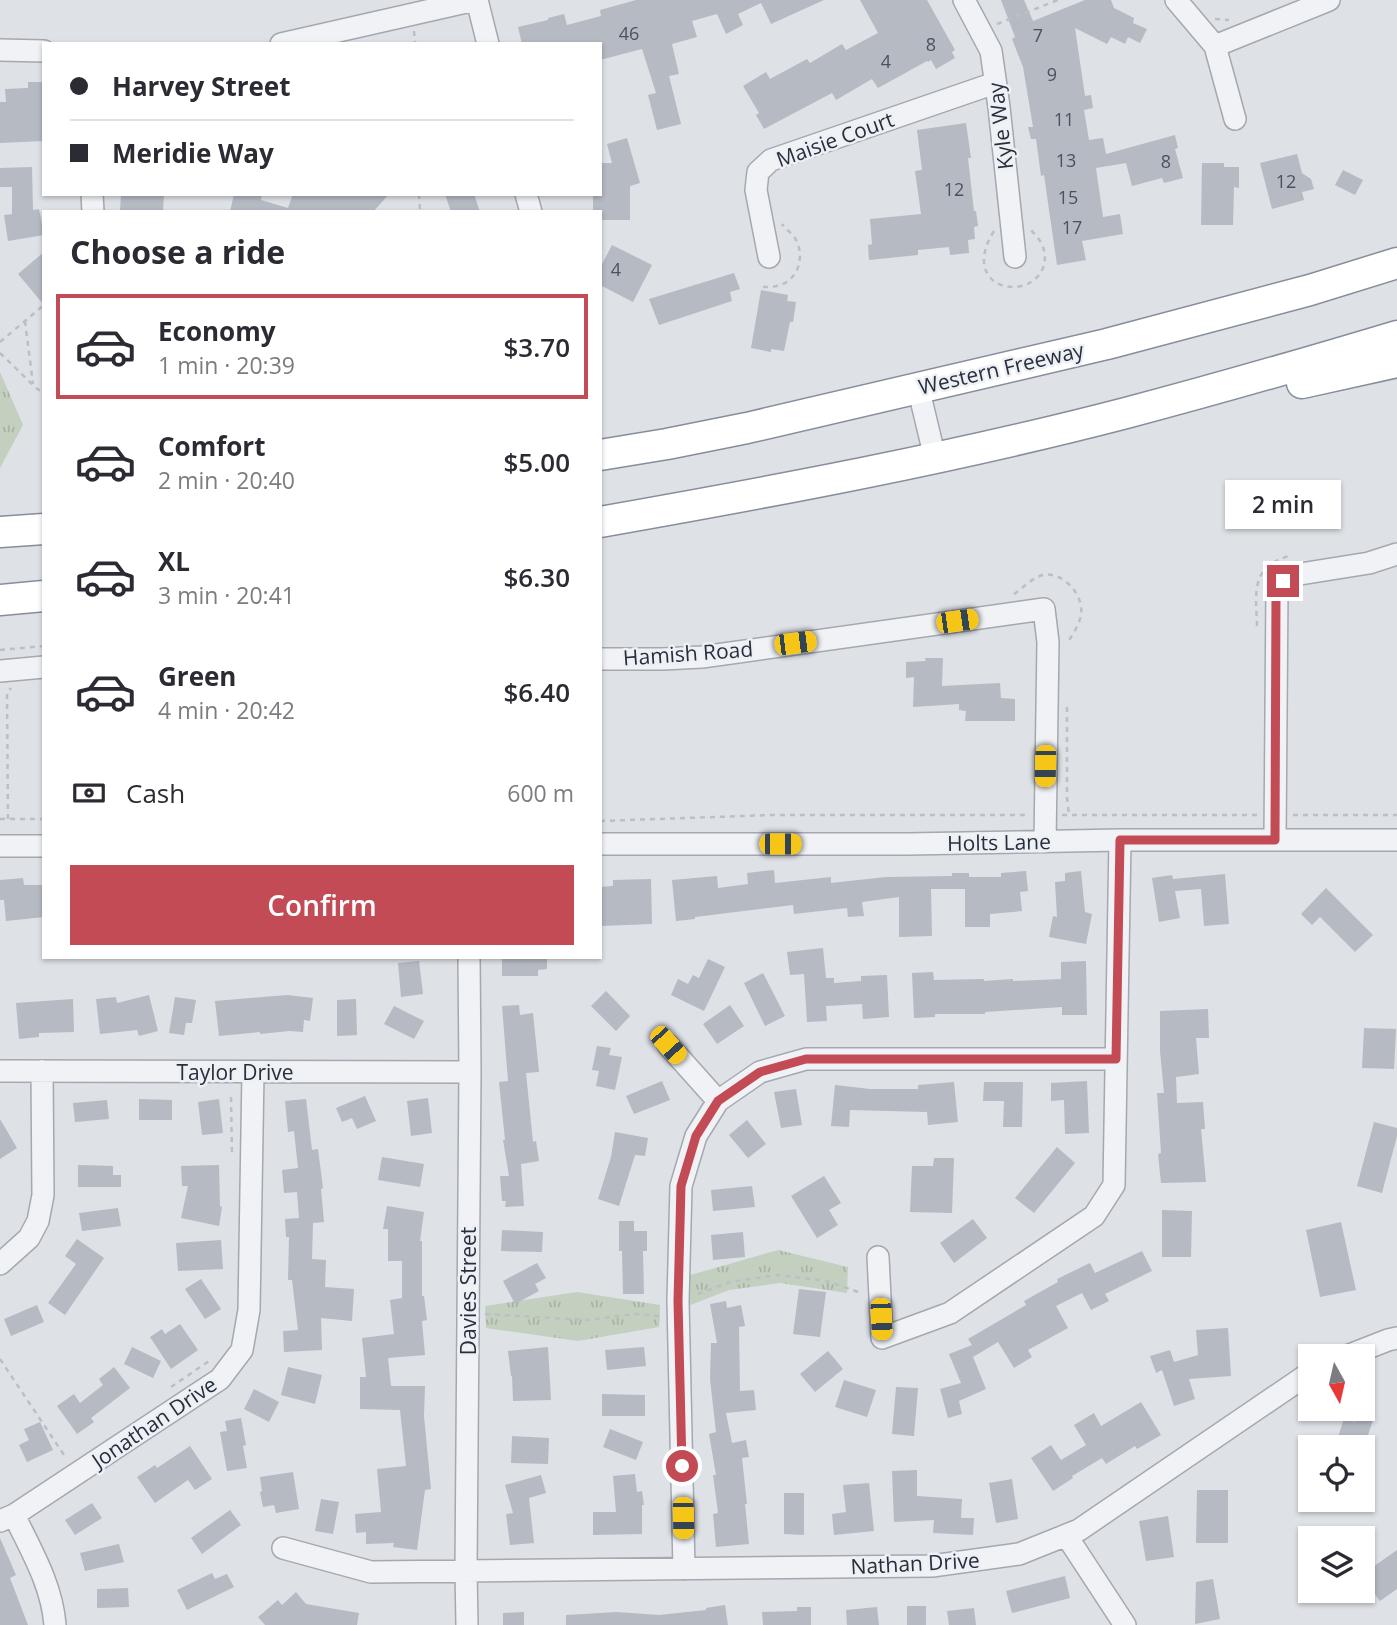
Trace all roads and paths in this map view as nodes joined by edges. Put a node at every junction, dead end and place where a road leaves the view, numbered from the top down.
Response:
1 (476, 0) edge
2 (964, 0) edge
3 (1058, 0) edge
4 (1176, 0) edge
5 (1329, 0) edge
6 (1214, 19) dead end
7 (1229, 20) dead end
8 (996, 24) dead end
9 (290, 42) edge
10 (487, 42) edge
11 (1215, 46) junction
12 (0, 50) edge
13 (42, 51) edge
14 (995, 83) junction
15 (1235, 119) dead end
16 (779, 213) dead end
17 (1397, 242) edge
18 (769, 257) dead end
19 (1014, 257) dead end
20 (1397, 263) edge
21 (762, 287) dead end
22 (42, 307) edge
23 (25, 321) junction
24 (1397, 336) edge
25 (0, 342) edge
26 (1107, 344) junction
27 (0, 354) edge
28 (1397, 362) edge
29 (33, 384) junction
30 (918, 387) junction
31 (42, 391) edge
32 (1125, 413) junction
33 (602, 455) edge
34 (934, 458) junction
35 (602, 522) edge
36 (1397, 554) edge
37 (42, 596) edge
38 (1006, 596) dead end
39 (0, 600) edge
40 (1067, 644) dead end
41 (42, 646) edge
42 (0, 650) edge
43 (602, 659) edge
44 (42, 668) edge
45 (7, 677) edge
46 (1067, 708) dead end
47 (1044, 815) junction
48 (1069, 815) junction
49 (1275, 815) junction
50 (1397, 815) edge
51 (0, 819) edge
52 (8, 819) junction
53 (42, 819) edge
54 (602, 821) edge
55 (1120, 840) junction
56 (1275, 840) junction
57 (1397, 840) edge
58 (1045, 842) junction
59 (602, 844) edge
60 (0, 846) edge
61 (42, 846) edge
62 (469, 959) edge
63 (668, 1045) dead end
64 (1116, 1059) junction
65 (0, 1071) edge
66 (42, 1071) junction
67 (253, 1072) junction
68 (470, 1072) junction
69 (231, 1097) dead end
70 (718, 1101) junction
71 (232, 1161) dead end
72 (878, 1257) dead end
73 (0, 1264) edge
74 (880, 1300) junction
75 (679, 1307) junction
76 (468, 1313) junction
77 (1397, 1338) edge
78 (1376, 1345) edge
79 (213, 1357) dead end
80 (0, 1359) edge
81 (1298, 1381) edge
82 (164, 1392) dead end
83 (76, 1474) junction
84 (7, 1518) edge
85 (1066, 1535) junction
86 (283, 1548) dead end
87 (684, 1569) junction
88 (466, 1571) junction
89 (55, 1625) edge
90 (467, 1625) edge
91 (1125, 1625) edge

1 - 9 street
1 - 10 street
2 - 14 street, Kyle Way
3 - 8 path
4 - 11 street
5 - 11 street
6 - 7 path
11 - 15 street
12 - 13 street
14 - 18 street, Maisie Court
14 - 19 street, Kyle Way
16 - 21 path
17 - 26 highway
20 - 26 highway, Western Freeway
22 - 23 path
23 - 25 path
23 - 29 path
24 - 32 highway
26 - 30 highway, Western Freeway
27 - 29 path
28 - 32 highway
29 - 31 path
30 - 33 highway, Western Freeway
30 - 34 street
32 - 34 highway
34 - 35 highway
36 - 49 street
37 - 39 highway
38 - 40 path
41 - 42 path
43 - 47 street, Hamish Road
44 - 45 street
45 - 52 path
46 - 48 path
47 - 48 path
47 - 54 path
47 - 58 street, Hamish Road
48 - 49 path
49 - 50 path
49 - 56 street
51 - 52 path
52 - 53 path
55 - 56 street, Holts Lane
55 - 58 street, Holts Lane
55 - 64 street
56 - 57 street, Holts Lane
58 - 59 street, Holts Lane
60 - 61 street
62 - 68 street, Davies Street
63 - 70 street
64 - 70 street
64 - 74 street
65 - 66 street, Taylor Drive
66 - 67 street, Taylor Drive
66 - 73 street
67 - 68 street, Taylor Drive
67 - 83 street, Jonathan Drive
68 - 76 street, Davies Street
69 - 71 path
70 - 75 street
72 - 74 street
74 - 75 path
75 - 76 path
75 - 87 street
76 - 88 street, Davies Street
77 - 78 street
79 - 82 path
80 - 83 path
81 - 85 street, Nathan Drive
83 - 84 street, Jonathan Drive
84 - 89 street
85 - 87 street, Nathan Drive
85 - 91 street
86 - 88 street, Nathan Drive
87 - 88 street, Nathan Drive
88 - 90 street, Davies Street

